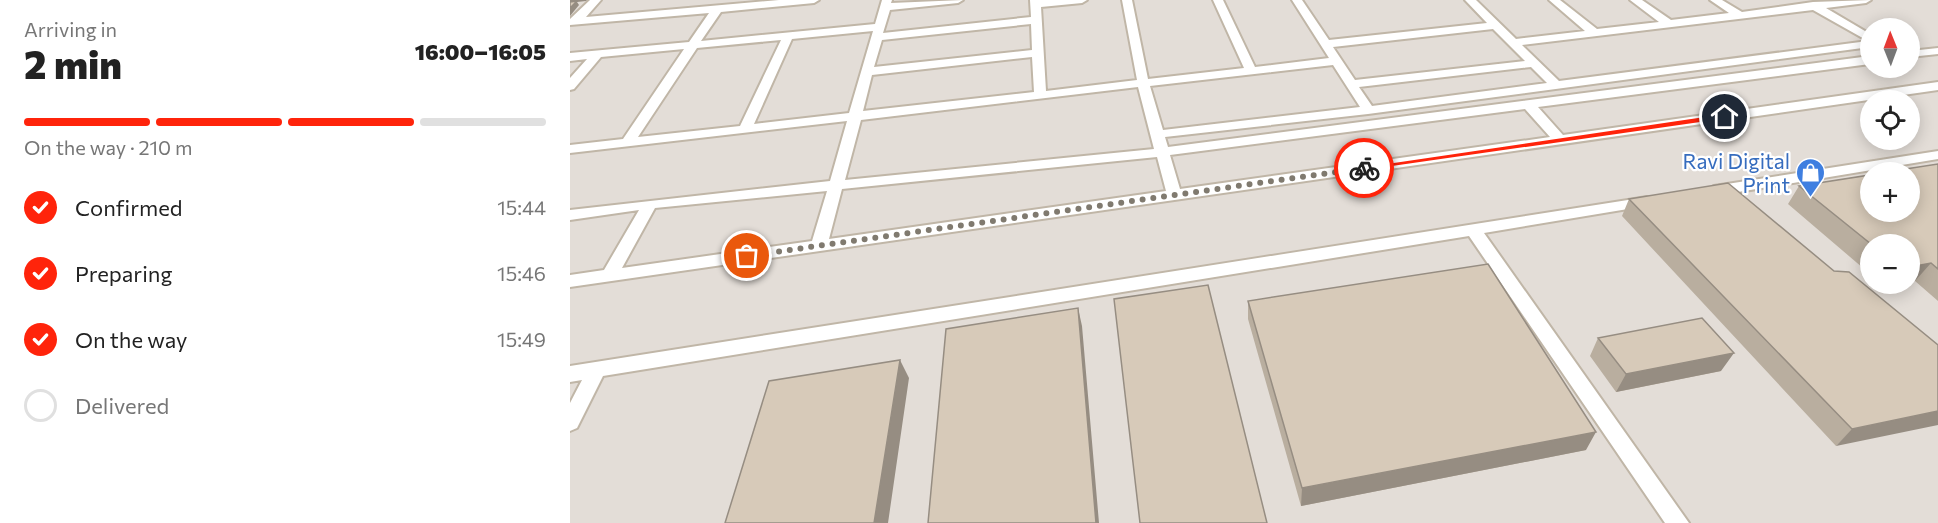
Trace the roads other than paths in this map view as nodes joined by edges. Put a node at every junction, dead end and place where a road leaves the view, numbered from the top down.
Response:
1 (662, 0) edge
2 (814, 0) edge
3 (958, 0) edge
4 (1082, 0) edge
5 (1127, 0) edge
6 (1218, 0) edge
7 (1297, 0) edge
8 (1470, 0) edge
9 (1554, 0) edge
10 (1635, 0) edge
11 (1715, 0) edge
12 (1804, 0) edge
13 (1866, 0) edge
14 (595, 1) edge
15 (797, 1) edge
16 (1036, 2) edge
17 (886, 4) edge
18 (570, 5) edge
19 (723, 6) edge
20 (1815, 6) junction
21 (650, 15) junction
22 (1739, 15) junction
23 (1036, 20) junction
24 (573, 22) edge
25 (1669, 24) junction
26 (1495, 25) junction
27 (877, 32) junction
28 (1860, 32) edge
29 (1594, 33) junction
30 (789, 36) junction
31 (1513, 43) junction
32 (1325, 44) junction
33 (1860, 45) edge
34 (692, 46) junction
35 (1938, 51) edge
36 (1038, 53) junction
37 (1920, 53) edge
38 (597, 55) junction
39 (570, 57) edge
40 (1336, 61) junction
41 (1860, 61) edge
42 (1534, 63) junction
43 (1251, 71) junction
44 (866, 72) junction
45 (1143, 82) junction
46 (1352, 84) junction
47 (570, 86) edge
48 (1557, 86) junction
49 (1938, 87) edge
50 (1040, 94) junction
51 (1529, 105) junction
52 (1368, 110) junction
53 (853, 116) junction
54 (745, 128) junction
55 (1159, 134) junction
56 (1560, 140) junction
57 (628, 142) junction
58 (570, 149) edge
59 (1163, 152) junction
60 (1938, 155) edge
61 (835, 184) junction
62 (1698, 194) edge
63 (1174, 195) junction
64 (1663, 199) edge
65 (650, 204) junction
66 (570, 215) edge
67 (1473, 230) junction
68 (819, 246) junction
69 (610, 275) junction
70 (570, 281) edge
71 (597, 370) junction
72 (570, 375) edge
73 (570, 422) edge
74 (1678, 523) edge

1 - 21 street
2 - 15 street
3 - 17 street
4 - 16 street
5 - 45 street
6 - 43 street
7 - 32 street
8 - 26 street
9 - 29 street
10 - 25 street
11 - 22 street
12 - 20 street
13 - 20 street
14 - 18 street
14 - 24 street
15 - 19 street
16 - 23 street
17 - 27 street
19 - 21 street
19 - 34 street
20 - 22 street
20 - 28 street
21 - 24 street
22 - 25 street
23 - 27 street
23 - 36 street
25 - 29 street
26 - 31 street
26 - 32 street
27 - 30 street
27 - 44 street
29 - 31 street
30 - 34 street
30 - 54 street
31 - 42 street
32 - 40 street
33 - 48 street
34 - 38 street
34 - 57 street
35 - 37 street
36 - 44 street
36 - 50 street
38 - 39 street
38 - 47 street
40 - 43 street
40 - 46 street
41 - 51 street
42 - 46 street
42 - 48 street
43 - 45 street
44 - 53 street
45 - 50 street
45 - 55 street
46 - 52 street
48 - 52 street
49 - 56 street
50 - 53 street
51 - 56 street
51 - 59 street
52 - 55 street
53 - 54 street
53 - 61 street
54 - 57 street
55 - 59 street
56 - 63 street
57 - 58 street
59 - 61 street
59 - 63 street
60 - 62 street
61 - 65 street
61 - 68 street
63 - 68 street
64 - 67 street
65 - 66 street
65 - 69 street
67 - 71 street
67 - 74 street
68 - 69 street
69 - 70 street
71 - 72 street
71 - 73 street

